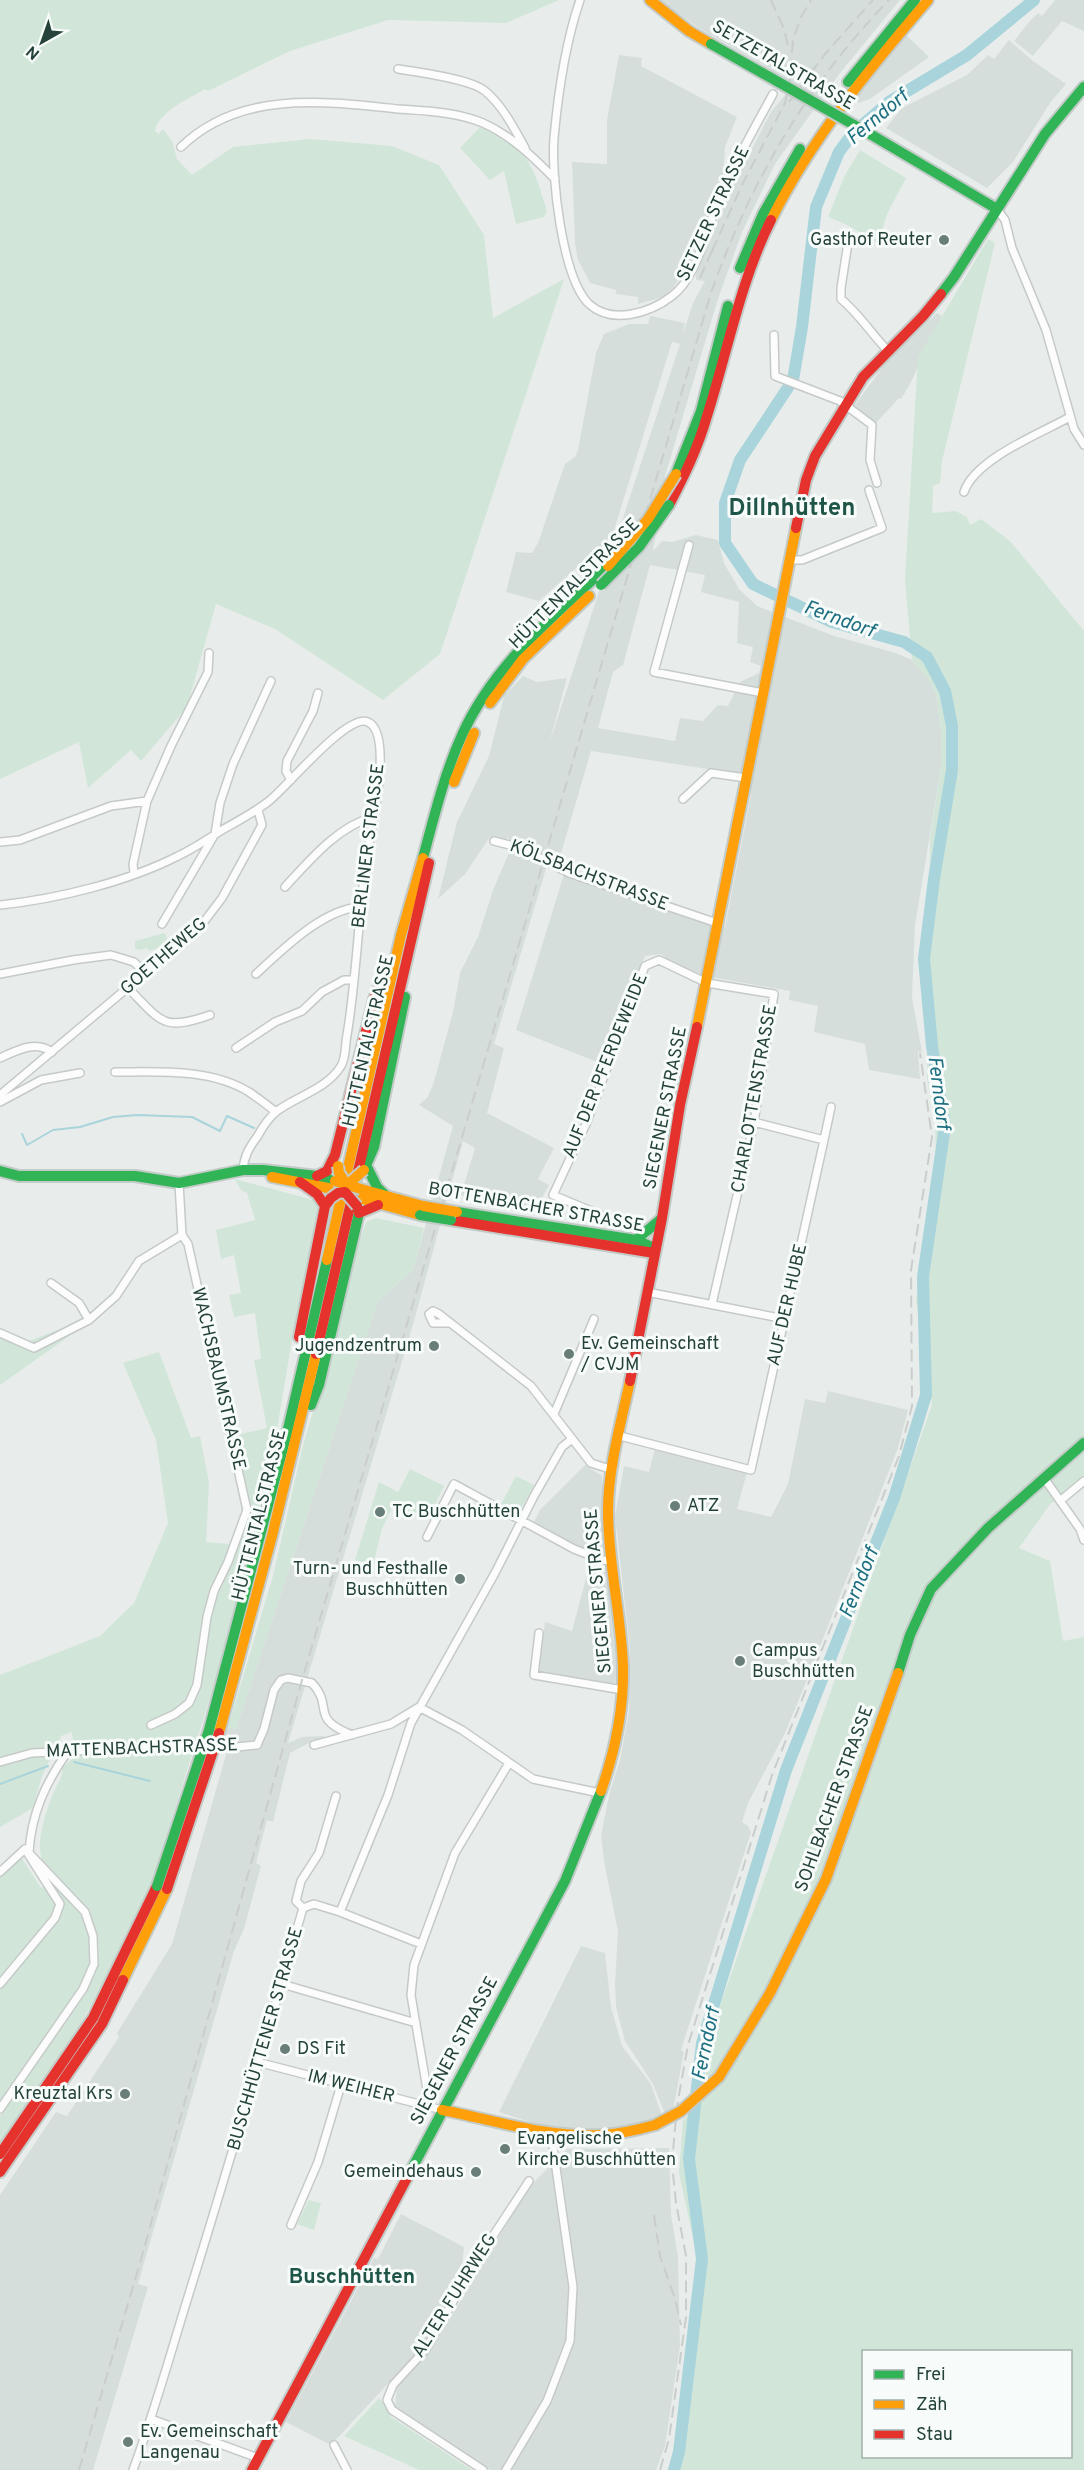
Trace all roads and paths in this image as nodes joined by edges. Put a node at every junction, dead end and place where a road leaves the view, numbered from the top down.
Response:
1 (580, 0) edge
2 (650, 0) edge
3 (915, 0) edge
4 (928, 0) edge
5 (398, 69) dead end
6 (1084, 87) edge
7 (773, 94) dead end
8 (181, 147) dead end
9 (526, 151) junction
10 (555, 179) junction
11 (997, 209) junction
12 (848, 243) dead end
13 (774, 335) dead end
14 (887, 350) junction
15 (846, 405) junction
16 (1070, 417) junction
17 (1081, 436) edge
18 (1084, 445) edge
19 (878, 483) dead end
20 (868, 490) dead end
21 (964, 492) dead end
22 (689, 545) dead end
23 (790, 560) junction
24 (209, 653) dead end
25 (271, 681) dead end
26 (318, 693) dead end
27 (763, 693) junction
28 (746, 778) junction
29 (291, 780) junction
30 (683, 799) dead end
31 (147, 801) junction
32 (258, 810) junction
33 (373, 817) junction
34 (215, 834) junction
35 (494, 841) dead end
36 (0, 842) edge
37 (134, 873) junction
38 (285, 887) dead end
39 (0, 905) edge
40 (359, 907) junction
41 (717, 923) junction
42 (162, 924) dead end
43 (405, 937) junction
44 (145, 973) junction
45 (0, 974) edge
46 (256, 974) dead end
47 (353, 980) junction
48 (707, 983) junction
49 (128, 988) junction
50 (210, 1015) dead end
51 (236, 1048) dead end
52 (52, 1052) junction
53 (0, 1058) edge
54 (115, 1072) dead end
55 (80, 1073) dead end
56 (0, 1095) edge
57 (0, 1102) edge
58 (831, 1107) dead end
59 (276, 1112) junction
60 (754, 1122) junction
61 (824, 1140) junction
62 (337, 1160) junction
63 (366, 1169) junction
64 (243, 1170) junction
65 (0, 1171) edge
66 (317, 1176) junction
67 (300, 1182) junction
68 (179, 1183) junction
69 (346, 1192) junction
70 (387, 1197) junction
71 (421, 1210) junction
72 (454, 1216) junction
73 (662, 1218) junction
74 (182, 1235) junction
75 (641, 1237) junction
76 (654, 1253) junction
77 (51, 1283) dead end
78 (647, 1292) junction
79 (712, 1304) junction
80 (594, 1319) dead end
81 (785, 1319) junction
82 (89, 1320) junction
83 (449, 1323) dead end
84 (0, 1333) edge
85 (554, 1414) junction
86 (288, 1429) junction
87 (620, 1436) junction
88 (297, 1437) junction
89 (572, 1439) junction
90 (1084, 1443) edge
91 (613, 1470) junction
92 (1044, 1479) junction
93 (1084, 1481) edge
94 (1060, 1501) junction
95 (522, 1521) junction
96 (427, 1537) dead end
97 (1084, 1540) edge
98 (611, 1561) junction
99 (539, 1633) dead end
100 (623, 1690) junction
101 (419, 1707) junction
102 (151, 1725) dead end
103 (214, 1731) junction
104 (352, 1735) junction
105 (314, 1745) dead end
106 (68, 1750) junction
107 (0, 1762) edge
108 (509, 1764) junction
109 (600, 1793) junction
110 (336, 1796) dead end
111 (29, 1853) junction
112 (0, 1872) edge
113 (162, 1887) junction
114 (303, 1908) junction
115 (340, 1912) junction
116 (421, 1944) junction
117 (0, 1984) edge
118 (282, 1984) junction
119 (416, 2023) junction
120 (261, 2063) junction
121 (341, 2085) junction
122 (430, 2107) junction
123 (0, 2109) edge
124 (442, 2110) junction
125 (551, 2133) junction
126 (0, 2154) edge
127 (0, 2172) edge
128 (529, 2181) dead end
129 (291, 2225) dead end
130 (152, 2419) junction
131 (334, 2445) dead end
132 (258, 2458) junction
133 (133, 2470) edge
134 (252, 2470) edge
135 (347, 2470) edge
136 (483, 2470) edge
137 (506, 2470) edge

1 - 10 street, SETZER STRASSE
2 - 11 main road, SETZETALSTRASSE, bridge
3 - 43 main road, HÜTTENTALSTRASSE, bridge
4 - 43 main road, HÜTTENTALSTRASSE, bridge
5 - 9 street
6 - 11 main road, SIEGENER STRASSE
7 - 10 street, SETZER STRASSE
8 - 9 street
9 - 10 street
11 - 14 main road, SIEGENER STRASSE
11 - 16 street
12 - 14 street
13 - 15 street
14 - 15 main road, SIEGENER STRASSE
15 - 19 street
15 - 23 main road, SIEGENER STRASSE
16 - 17 street
16 - 21 street
17 - 18 street
20 - 23 street
22 - 27 street
23 - 27 main road, SIEGENER STRASSE
24 - 31 street
25 - 34 street
26 - 29 street
27 - 28 main road, SIEGENER STRASSE
28 - 30 street
28 - 41 main road, SIEGENER STRASSE
29 - 32 street, BERLINER STRASSE
29 - 33 street, BERLINER STRASSE
31 - 36 street
31 - 37 street
32 - 34 street, BERLINER STRASSE
32 - 44 street, GOETHEWEG
33 - 38 street
33 - 40 street, BERLINER STRASSE
34 - 37 street, BERLINER STRASSE
34 - 42 street
35 - 41 street, KÖLSBACHSTRASSE
37 - 39 street, BERLINER STRASSE
40 - 46 street
40 - 47 street, BERLINER STRASSE
41 - 48 main road, SIEGENER STRASSE
43 - 62 main road
43 - 63 main road
43 - 86 main road, HÜTTENTALSTRASSE
43 - 88 main road, HÜTTENTALSTRASSE
44 - 45 street
44 - 49 street, GOETHEWEG
47 - 51 street
47 - 59 street, BERLINER STRASSE
48 - 60 street, CHARLOTTENSTRASSE
48 - 73 main road, SIEGENER STRASSE
48 - 75 street, AUF DER PFERDEWEIDE
49 - 50 street
49 - 52 street, GOETHEWEG
52 - 53 street
52 - 56 street, GOETHEWEG
54 - 59 street
55 - 57 street
58 - 61 street, AUF DER HUBE
59 - 64 street, BERLINER STRASSE
60 - 61 street
60 - 79 street, CHARLOTTENSTRASSE
61 - 81 street, AUF DER HUBE
62 - 66 main road
62 - 69 main road, bridge
63 - 69 main road, bridge
63 - 70 main road
64 - 66 main road, BOTTENBACHER STRASSE
64 - 67 main road, BOTTENBACHER STRASSE
64 - 68 main road, BOTTENBACHER STRASSE
65 - 68 main road, BOTTENBACHER STRASSE
66 - 69 main road, BOTTENBACHER STRASSE
67 - 69 main road, BOTTENBACHER STRASSE
67 - 69 main road
68 - 74 street, WACHSBAUMSTRASSE
69 - 70 main road, BOTTENBACHER STRASSE
69 - 71 main road, BOTTENBACHER STRASSE
69 - 86 main road
69 - 88 main road
70 - 71 main road, BOTTENBACHER STRASSE
71 - 72 main road, BOTTENBACHER STRASSE, bridge
72 - 75 main road, BOTTENBACHER STRASSE
72 - 76 main road, BOTTENBACHER STRASSE
73 - 75 main road
73 - 76 main road, SIEGENER STRASSE
74 - 82 street
74 - 102 street, WACHSBAUMSTRASSE
75 - 76 main road, BOTTENBACHER STRASSE
76 - 78 main road, SIEGENER STRASSE
77 - 82 street
78 - 79 street
78 - 87 main road, SIEGENER STRASSE
79 - 81 street
80 - 85 street
81 - 87 street, AUF DER HUBE
82 - 84 street
83 - 85 street
85 - 89 street
86 - 103 main road, HÜTTENTALSTRASSE
87 - 91 main road, SIEGENER STRASSE
88 - 103 main road, HÜTTENTALSTRASSE
89 - 91 street
89 - 95 street
90 - 92 main road, SOHLBACHER STRASSE
91 - 98 main road, SIEGENER STRASSE
92 - 94 street
92 - 125 main road, SOHLBACHER STRASSE, bridge
93 - 94 street
94 - 97 street
95 - 96 street
95 - 98 street
95 - 101 street
98 - 100 main road, SIEGENER STRASSE
99 - 100 street
100 - 109 main road, SIEGENER STRASSE
101 - 104 street
101 - 108 street
101 - 115 street
103 - 113 main road, HÜTTENTALSTRASSE, bridge
104 - 105 street
104 - 106 street, MATTENBACHSTRASSE
106 - 107 street, MATTENBACHSTRASSE
106 - 111 street
108 - 109 street
108 - 116 street
109 - 124 main road, SIEGENER STRASSE
110 - 114 street
111 - 112 street
111 - 117 street
111 - 123 street
113 - 126 main road, HÜTTENTALSTRASSE
113 - 127 main road, HÜTTENTALSTRASSE
114 - 115 street, BUSCHHÜTTENER STRASSE
114 - 118 street, BUSCHHÜTTENER STRASSE
115 - 116 street, BUSCHHÜTTENER STRASSE
116 - 119 street
118 - 119 street
118 - 120 street, BUSCHHÜTTENER STRASSE
119 - 122 street
120 - 121 street, IM WEIHER
120 - 130 street, BUSCHHÜTTENER STRASSE
121 - 122 street, IM WEIHER
121 - 129 street
122 - 124 street, IM WEIHER
124 - 125 main road, SOHLBACHER STRASSE
124 - 132 main road, SIEGENER STRASSE
125 - 137 street
128 - 136 street, ALTER FUHRWEG
130 - 132 street
130 - 133 street, BUSCHHÜTTENER STRASSE
131 - 135 street
132 - 134 main road, SIEGENER STRASSE

